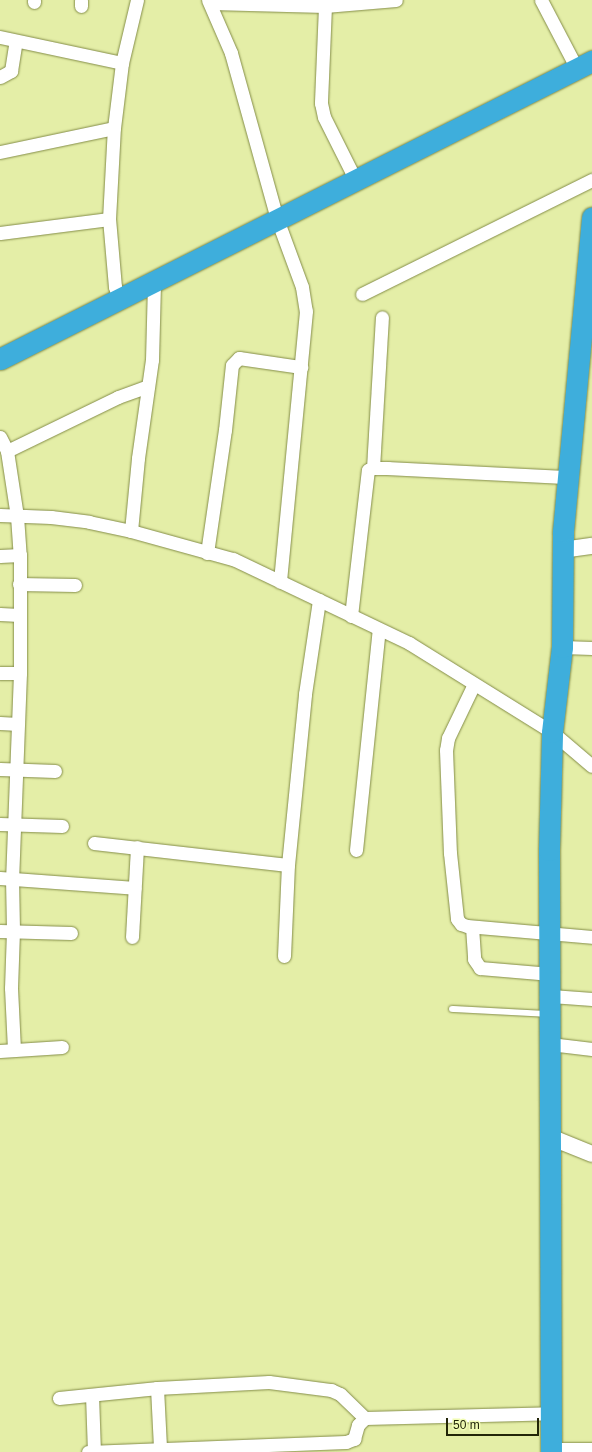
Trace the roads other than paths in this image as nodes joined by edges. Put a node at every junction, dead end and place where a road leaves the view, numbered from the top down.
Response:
1 (137, 0) edge
2 (396, 0) edge
3 (541, 0) edge
4 (209, 2) edge
5 (325, 6) junction
6 (0, 37) edge
7 (16, 41) junction
8 (592, 49) edge
9 (122, 62) junction
10 (580, 64) edge
11 (0, 77) edge
12 (114, 128) junction
13 (0, 152) edge
14 (353, 176) junction
15 (592, 180) edge
16 (276, 214) junction
17 (592, 217) edge
18 (108, 219) junction
19 (0, 233) edge
20 (590, 265) edge
21 (154, 283) junction
22 (117, 293) junction
23 (362, 294) dead end
24 (382, 317) dead end
25 (0, 346) edge
26 (0, 359) edge
27 (301, 367) junction
28 (148, 386) junction
29 (0, 437) edge
30 (7, 451) junction
31 (373, 468) junction
32 (568, 477) junction
33 (0, 515) edge
34 (17, 516) junction
35 (131, 531) junction
36 (592, 546) edge
37 (562, 550) junction
38 (207, 553) junction
39 (20, 555) junction
40 (0, 556) edge
41 (280, 582) junction
42 (19, 584) junction
43 (75, 585) dead end
44 (319, 600) junction
45 (0, 614) edge
46 (19, 615) junction
47 (351, 616) junction
48 (379, 629) junction
49 (562, 647) junction
50 (592, 648) edge
51 (0, 673) edge
52 (20, 673) junction
53 (474, 684) junction
54 (0, 723) edge
55 (18, 724) junction
56 (552, 732) junction
57 (592, 766) edge
58 (0, 769) edge
59 (16, 770) junction
60 (56, 771) dead end
61 (0, 824) edge
62 (14, 824) junction
63 (62, 826) dead end
64 (94, 843) dead end
65 (137, 847) junction
66 (356, 850) dead end
67 (288, 865) junction
68 (6, 878) edge
69 (135, 888) junction
70 (472, 927) junction
71 (0, 931) edge
72 (13, 931) junction
73 (71, 934) dead end
74 (551, 934) junction
75 (132, 937) dead end
76 (592, 937) edge
77 (284, 956) dead end
78 (551, 974) junction
79 (5, 988) edge
80 (592, 999) edge
81 (551, 1005) junction
82 (452, 1009) dead end
83 (550, 1044) junction
84 (62, 1047) dead end
85 (14, 1050) junction
86 (592, 1050) edge
87 (0, 1051) edge
88 (550, 1137) junction
89 (592, 1154) edge
90 (157, 1388) junction
91 (92, 1394) junction
92 (59, 1398) dead end
93 (551, 1414) junction
94 (365, 1418) junction
95 (160, 1448) junction
96 (592, 1449) edge
97 (551, 1450) edge
98 (88, 1452) edge
99 (94, 1452) edge

1 - 9 street
2 - 5 street
3 - 10 street
4 - 5 street
4 - 16 street
5 - 14 street
6 - 7 street
7 - 9 street
7 - 11 street
8 - 10 highway
9 - 12 street
10 - 14 highway
12 - 13 street
12 - 18 street
14 - 16 highway
15 - 23 street
16 - 21 highway
16 - 22 highway
16 - 27 street
17 - 20 highway
18 - 19 street
18 - 22 street
20 - 32 highway
21 - 22 highway
21 - 28 street
22 - 25 highway
22 - 26 highway
24 - 31 street
27 - 38 street
27 - 41 street
28 - 30 street
28 - 35 street
29 - 30 street
30 - 34 street
31 - 32 street
31 - 47 street
32 - 37 highway
33 - 34 street
34 - 35 street
34 - 39 street
35 - 38 street
36 - 37 street
37 - 49 highway
38 - 41 street
39 - 40 street
39 - 42 street
41 - 44 street
42 - 43 street
42 - 46 street
44 - 47 street
44 - 67 street
45 - 46 street
46 - 52 street
47 - 48 street
48 - 53 street
48 - 66 street
49 - 50 street
49 - 56 highway
51 - 52 street
52 - 55 street
53 - 56 street
53 - 70 street
54 - 55 street
55 - 59 street
56 - 57 street
56 - 74 highway
58 - 59 street
59 - 60 street
59 - 62 street
61 - 62 street
62 - 63 street
62 - 68 street
64 - 65 street
65 - 67 street
65 - 69 street
67 - 77 street
68 - 69 street
68 - 72 street
69 - 75 street
70 - 74 street
70 - 78 street
71 - 72 street
72 - 73 street
72 - 79 street
74 - 76 street
74 - 78 highway
78 - 81 highway
79 - 85 street
80 - 81 street
81 - 82 lane
81 - 83 highway
83 - 86 street
83 - 88 highway
84 - 85 street
85 - 87 street
88 - 89 street
88 - 93 highway
90 - 91 street
90 - 94 street
90 - 95 street
91 - 92 street
91 - 99 street
93 - 94 street
93 - 97 highway
94 - 95 street
95 - 99 street
96 - 97 street
98 - 99 street

